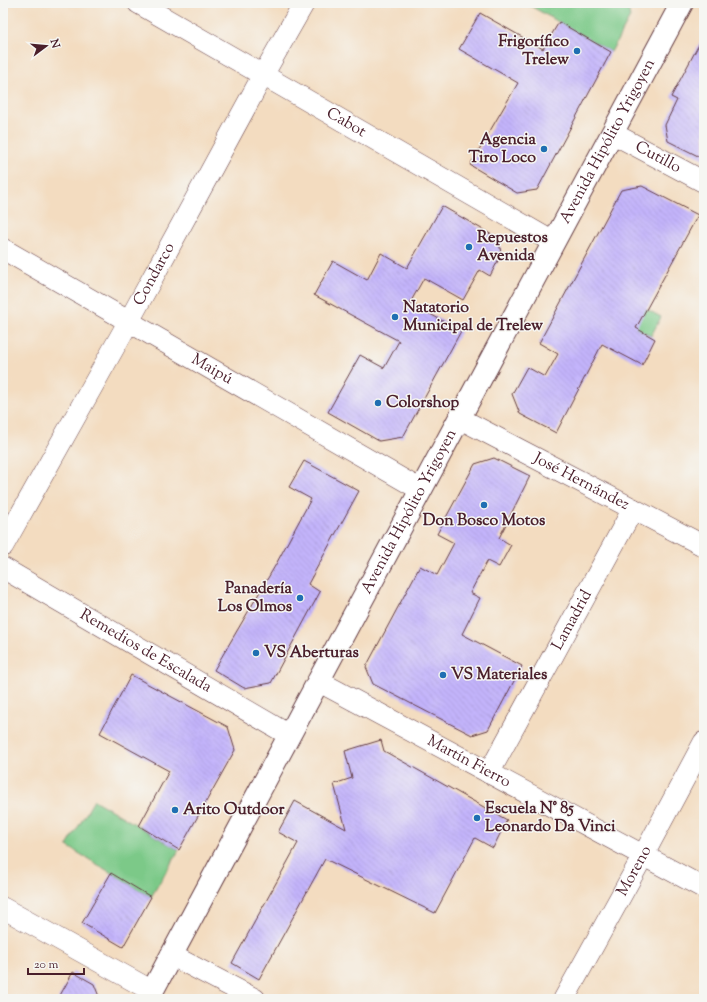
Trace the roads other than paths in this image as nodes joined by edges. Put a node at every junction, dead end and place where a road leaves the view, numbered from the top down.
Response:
1 (138, 3) edge
2 (304, 3) edge
3 (679, 4) edge
4 (263, 75) junction
5 (612, 133) junction
6 (704, 182) edge
7 (553, 242) junction
8 (3, 249) edge
9 (129, 321) junction
10 (459, 418) junction
11 (421, 490) junction
12 (633, 509) junction
13 (3, 546) edge
14 (704, 546) edge
15 (3, 568) edge
16 (318, 682) junction
17 (289, 734) junction
18 (704, 742) edge
19 (489, 773) junction
20 (643, 856) junction
21 (704, 888) edge
22 (3, 908) edge
23 (171, 955) junction
24 (150, 995) edge
25 (255, 999) edge
26 (564, 999) edge

1 - 4 street, Cabot
2 - 4 street, Condarco
3 - 5 main road, Avenida Hipólito Yrigoyen
4 - 7 street, Cabot
4 - 9 street, Condarco
5 - 6 street, Cutillo
5 - 7 main road, Avenida Hipólito Yrigoyen
7 - 10 main road, Avenida Hipólito Yrigoyen
8 - 9 street, Maipú
9 - 11 street, Maipú
9 - 13 street, Condarco
10 - 11 main road, Avenida Hipólito Yrigoyen
10 - 12 street, José Hernández
11 - 16 main road, Avenida Hipólito Yrigoyen
12 - 14 street, José Hernández
12 - 19 street, Lamadrid
15 - 17 street, Remedios de Escalada
16 - 17 main road, Avenida Hipólito Yrigoyen
16 - 19 street, Martín Fierro
17 - 23 main road, Avenida Hipólito Yrigoyen
18 - 20 street, Moreno
19 - 20 street, Martín Fierro
20 - 21 street, Martín Fierro
20 - 26 street, Moreno
22 - 24 street
23 - 24 main road, Avenida Hipólito Yrigoyen
23 - 25 street

